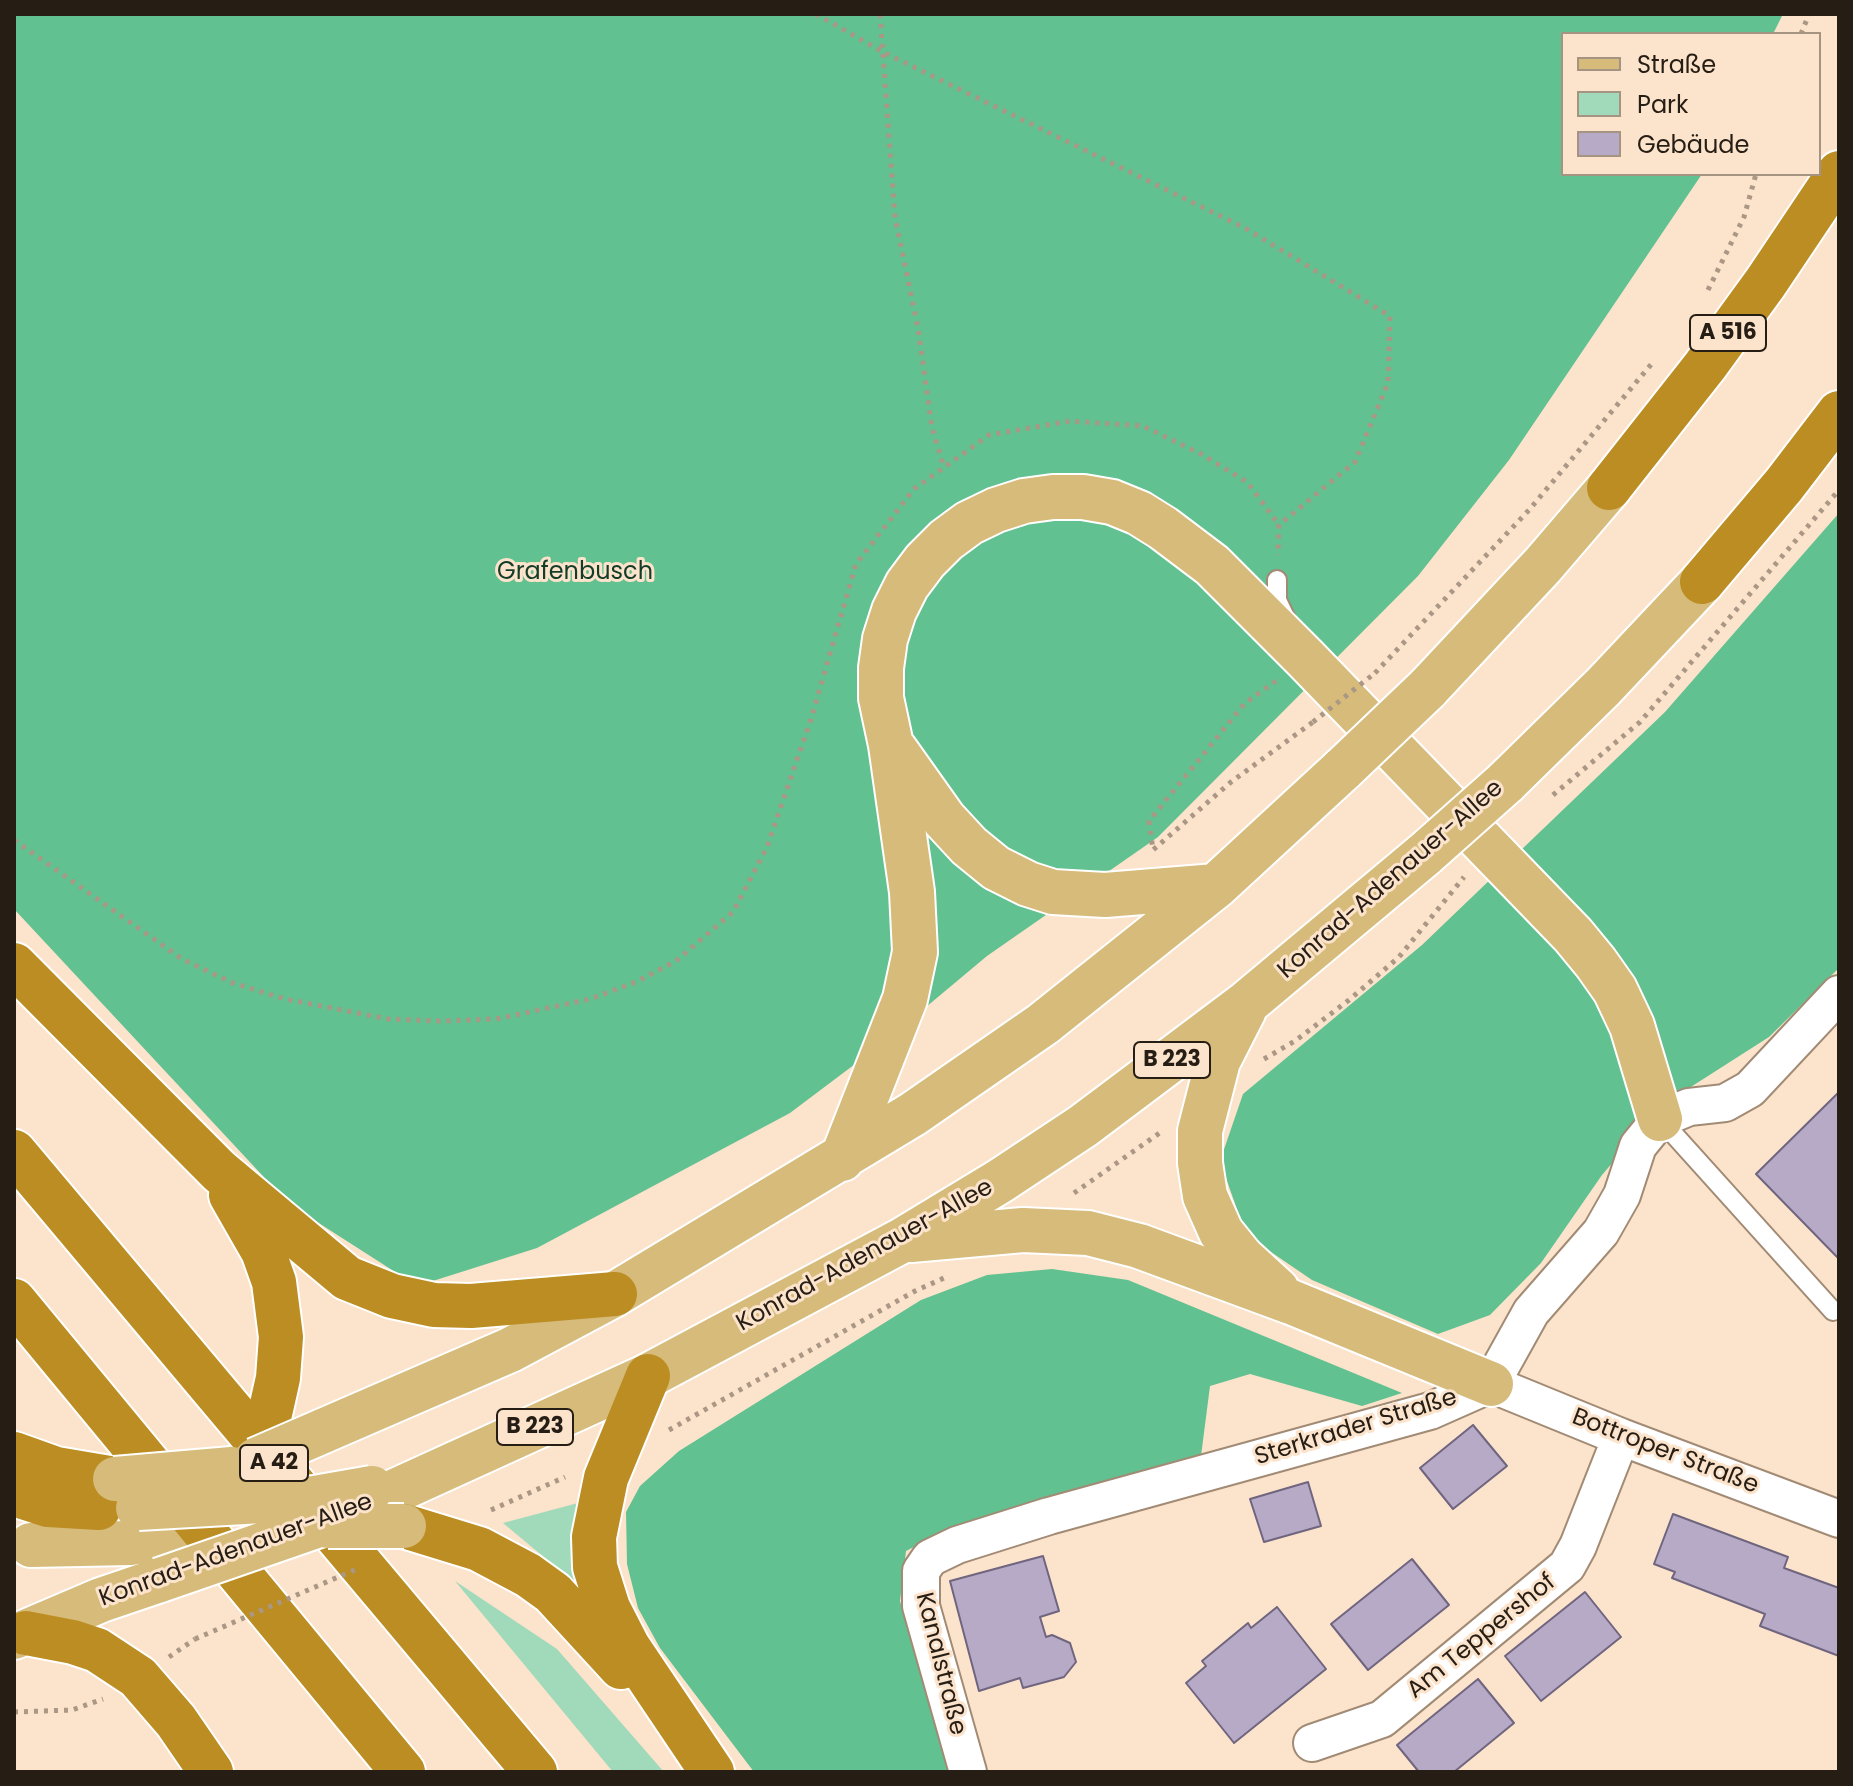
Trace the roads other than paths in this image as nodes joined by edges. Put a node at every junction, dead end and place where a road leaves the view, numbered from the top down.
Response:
1 (1839, 173) edge
2 (1839, 413) edge
3 (1609, 488) joint
4 (1277, 580) road end
5 (1702, 582) joint
6 (1306, 659) junction
7 (891, 745) junction
8 (1216, 886) junction
9 (14, 965) edge
10 (1839, 994) edge
11 (1248, 1002) junction
12 (1660, 1119) junction
13 (14, 1152) edge
14 (842, 1159) junction
15 (219, 1171) junction
16 (901, 1241) junction
17 (615, 1294) junction
18 (14, 1301) edge
19 (1291, 1302) junction
20 (1833, 1311) dead end
21 (648, 1376) junction
22 (1491, 1384) junction
23 (274, 1398) joint
24 (1621, 1437) junction
25 (14, 1454) edge
26 (234, 1478) junction
27 (14, 1494) edge
28 (398, 1512) junction
29 (1839, 1519) edge
30 (319, 1525) junction
31 (128, 1529) junction
32 (182, 1534) junction
33 (22, 1548) edge
34 (930, 1558) joint
35 (20, 1635) edge
36 (1312, 1743) dead end
37 (211, 1772) edge
38 (403, 1772) edge
39 (535, 1772) edge
40 (710, 1772) edge
41 (968, 1772) edge

1 - 3 highway, A 516
2 - 5 highway
3 - 8 main road, Konrad-Adenauer-Allee / B 223, bridge
4 - 6 lane
5 - 11 main road, Konrad-Adenauer-Allee / B 223, bridge
6 - 7 main road
6 - 12 main road
7 - 8 main road
7 - 14 main road
8 - 14 main road, Konrad-Adenauer-Allee / B 223
9 - 15 highway
10 - 12 street
11 - 16 main road, Konrad-Adenauer-Allee / B 223
11 - 19 main road
12 - 20 lane
12 - 22 street
13 - 39 highway, A 42
14 - 17 main road, Konrad-Adenauer-Allee / B 223
15 - 17 highway
15 - 23 highway
16 - 19 main road
16 - 21 main road, Konrad-Adenauer-Allee / B 223
17 - 26 main road, Konrad-Adenauer-Allee / B 223, bridge
18 - 38 highway
19 - 22 main road
21 - 28 main road, Konrad-Adenauer-Allee / B 223
21 - 40 highway
22 - 24 street, Bottroper Straße
22 - 34 street, Sterkrader Straße
23 - 26 main road
24 - 29 street, Bottroper Straße
24 - 36 street, Am Teppershof
25 - 31 highway
26 - 28 main road, bridge
26 - 31 main road, Konrad-Adenauer-Allee / B 223, bridge
26 - 32 main road
27 - 31 highway
28 - 30 main road, Konrad-Adenauer-Allee / B 223, bridge
28 - 40 highway
30 - 31 main road, Konrad-Adenauer-Allee / B 223, bridge
30 - 32 main road, bridge
31 - 32 main road
31 - 33 main road, Konrad-Adenauer-Allee / B 223
31 - 35 main road, Konrad-Adenauer-Allee / B 223
34 - 41 street, Kanalstraße
35 - 37 highway

